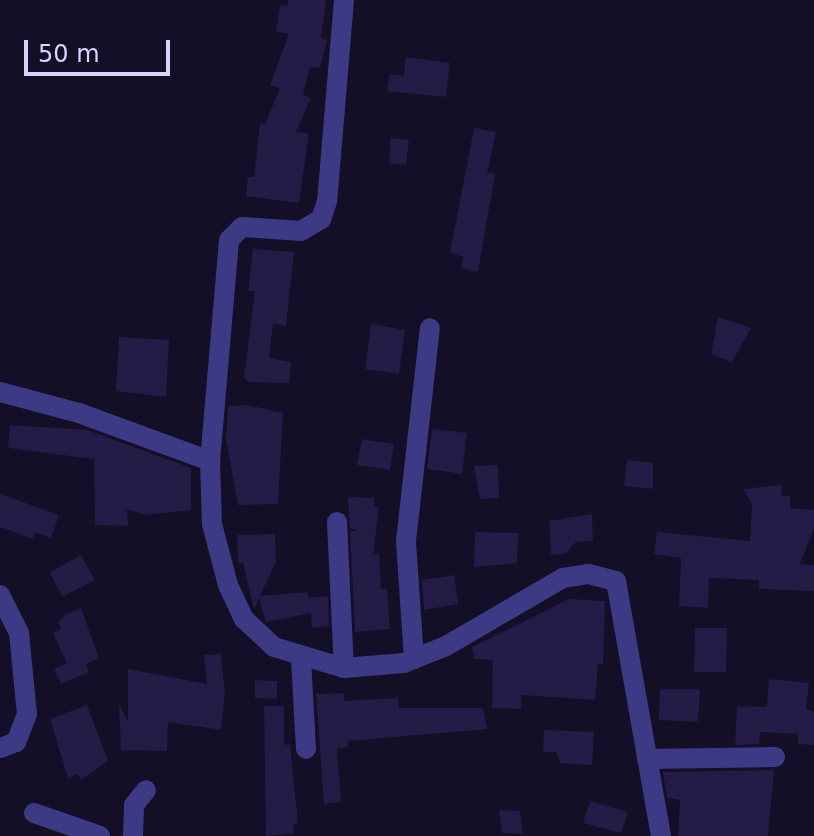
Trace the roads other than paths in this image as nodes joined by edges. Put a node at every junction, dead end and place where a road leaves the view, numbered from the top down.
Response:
1 (344, 0) edge
2 (430, 328) dead end
3 (0, 392) edge
4 (210, 461) junction
5 (337, 522) dead end
6 (0, 595) edge
7 (301, 659) junction
8 (414, 659) junction
9 (344, 668) junction
10 (0, 748) edge
11 (306, 749) dead end
12 (775, 757) dead end
13 (647, 759) junction
14 (146, 790) dead end
15 (34, 813) dead end
16 (100, 836) edge
17 (133, 836) edge
18 (661, 836) edge

1 - 4 street
2 - 8 street
3 - 4 street
4 - 7 street
5 - 9 street
6 - 10 street
7 - 9 street
7 - 11 street
8 - 9 street
8 - 13 street
12 - 13 street
13 - 18 street
14 - 17 street
15 - 16 street

